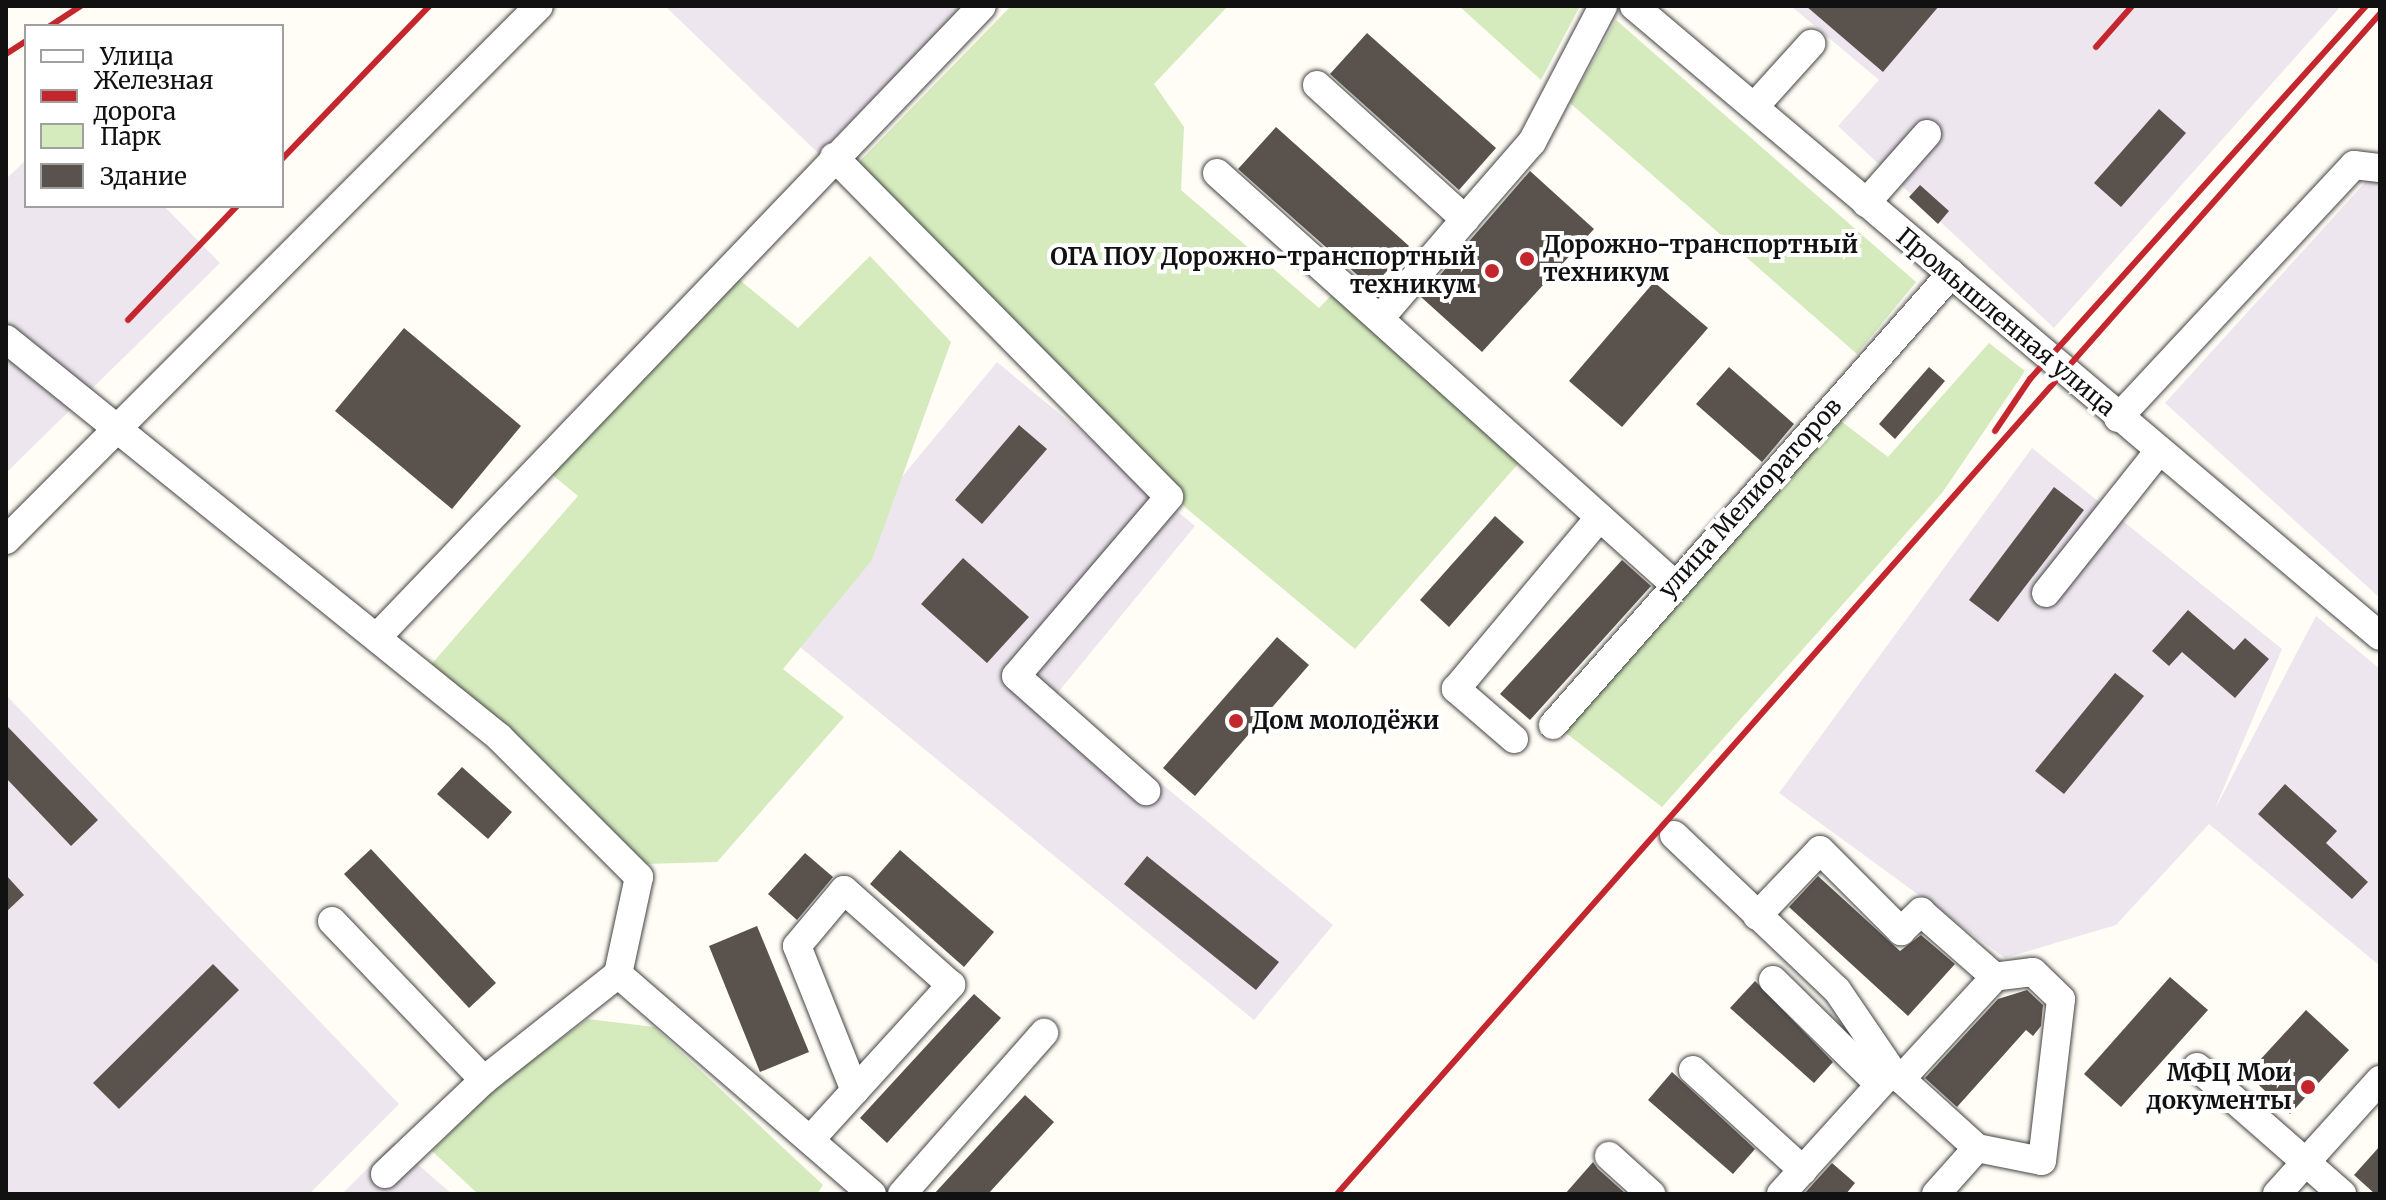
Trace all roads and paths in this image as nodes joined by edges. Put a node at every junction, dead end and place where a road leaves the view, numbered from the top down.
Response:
1 (539, 6) edge
2 (982, 6) edge
3 (1603, 6) edge
4 (1634, 6) edge
5 (1811, 44) dead end
6 (1317, 85) dead end
7 (1755, 106) junction
8 (1927, 134) dead end
9 (834, 157) junction
10 (2380, 168) edge
11 (1217, 173) dead end
12 (1866, 203) junction
13 (1465, 219) junction
14 (1951, 274) junction
15 (1382, 316) junction
16 (6, 339) edge
17 (2118, 418) junction
18 (115, 432) junction
19 (2158, 452) junction
20 (1600, 517) junction
21 (6, 540) edge
22 (1673, 583) junction
23 (2046, 593) dead end
24 (379, 635) junction
25 (2380, 636) edge
26 (1553, 725) dead end
27 (1514, 739) dead end
28 (1146, 791) dead end
29 (1674, 835) dead end
30 (1757, 916) junction
31 (332, 921) dead end
32 (618, 974) junction
33 (1995, 977) junction
34 (1773, 980) dead end
35 (1044, 1033) dead end
36 (2197, 1067) dead end
37 (1693, 1070) dead end
38 (1891, 1078) junction
39 (484, 1080) junction
40 (2380, 1080) edge
41 (855, 1091) junction
42 (810, 1140) junction
43 (1977, 1148) junction
44 (1609, 1156) dead end
45 (2306, 1162) junction
46 (1803, 1170) junction
47 (385, 1174) dead end
48 (872, 1194) edge
49 (902, 1194) edge
50 (1651, 1194) edge
51 (1781, 1194) edge
52 (1936, 1194) edge
53 (2277, 1194) edge
54 (2342, 1194) edge

1 - 18 street
2 - 9 street
3 - 13 street
4 - 7 street, Промышленная улица
5 - 7 street
6 - 13 street
7 - 12 street, Промышленная улица
8 - 12 street
9 - 24 street
9 - 28 street
10 - 17 street
11 - 15 street
12 - 14 street, Промышленная улица
13 - 15 street
14 - 17 street, Промышленная улица
14 - 22 street, улица Мелиораторов
15 - 20 street
16 - 18 street
17 - 19 street, Промышленная улица
18 - 21 street
18 - 24 street
19 - 23 street
19 - 25 street, Промышленная улица
20 - 22 street
20 - 27 street
22 - 26 street, улица Мелиораторов
24 - 32 street
29 - 30 street
30 - 33 street
30 - 38 street
31 - 39 street
32 - 39 street
32 - 42 street
33 - 38 street
33 - 43 street
34 - 38 street
35 - 49 street
36 - 45 street
37 - 46 street
38 - 43 street
38 - 46 street
39 - 47 street
40 - 45 street
41 - 41 street
41 - 42 street
42 - 48 street
43 - 52 street
44 - 50 street
45 - 53 street
45 - 54 street
46 - 51 street

